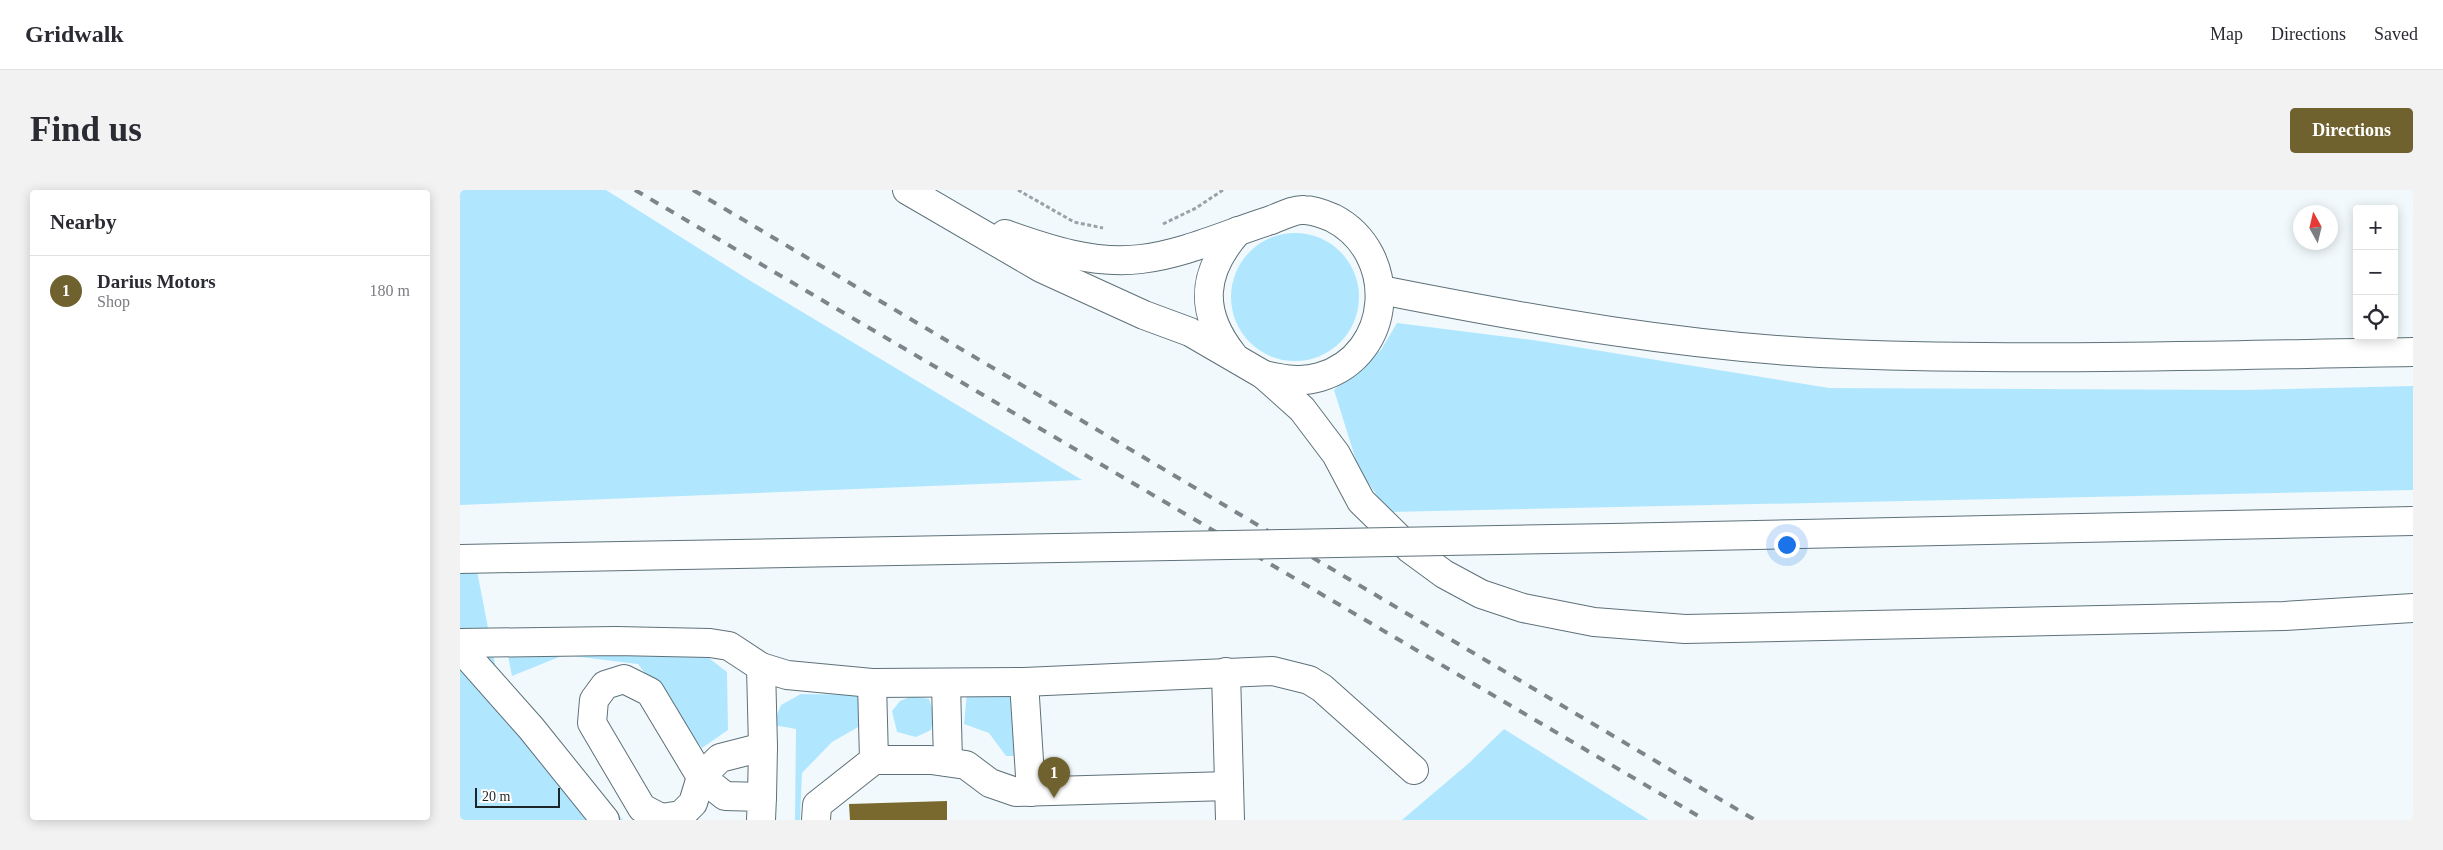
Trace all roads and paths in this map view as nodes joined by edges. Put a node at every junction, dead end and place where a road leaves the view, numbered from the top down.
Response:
1 (907, 190) edge
2 (1018, 190) edge
3 (1223, 190) edge
4 (1303, 200) edge
5 (949, 215) junction
6 (1155, 226) dead end
7 (1107, 229) dead end
8 (1238, 231) junction
9 (1381, 290) junction
10 (2413, 352) edge
11 (1235, 357) junction
12 (1264, 375) junction
13 (2413, 521) edge
14 (460, 559) edge
15 (2413, 608) edge
16 (460, 643) edge
17 (460, 648) edge
18 (761, 667) junction
19 (1226, 672) junction
20 (1024, 682) junction
21 (872, 683) junction
22 (946, 684) junction
23 (763, 747) junction
24 (874, 760) junction
25 (948, 762) junction
26 (1414, 770) dead end
27 (702, 777) junction
28 (1229, 786) junction
29 (1031, 792) junction
30 (761, 809) edge
31 (605, 820) edge
32 (816, 820) edge
33 (1230, 820) edge

1 - 5 street
2 - 7 path
3 - 6 path
4 - 8 street
4 - 9 street
5 - 8 street
5 - 11 street
8 - 11 street
9 - 10 street
9 - 12 street
11 - 12 street
12 - 15 street
13 - 14 street, bridge
16 - 18 street
17 - 31 street
18 - 21 street
18 - 23 street
19 - 20 street
19 - 26 street
19 - 28 street
20 - 22 street
20 - 29 street
21 - 22 street
21 - 24 street
22 - 25 street
23 - 27 street
23 - 30 street
24 - 25 street
24 - 32 street
25 - 29 street
27 - 27 street
27 - 30 street
28 - 29 street
28 - 33 street

